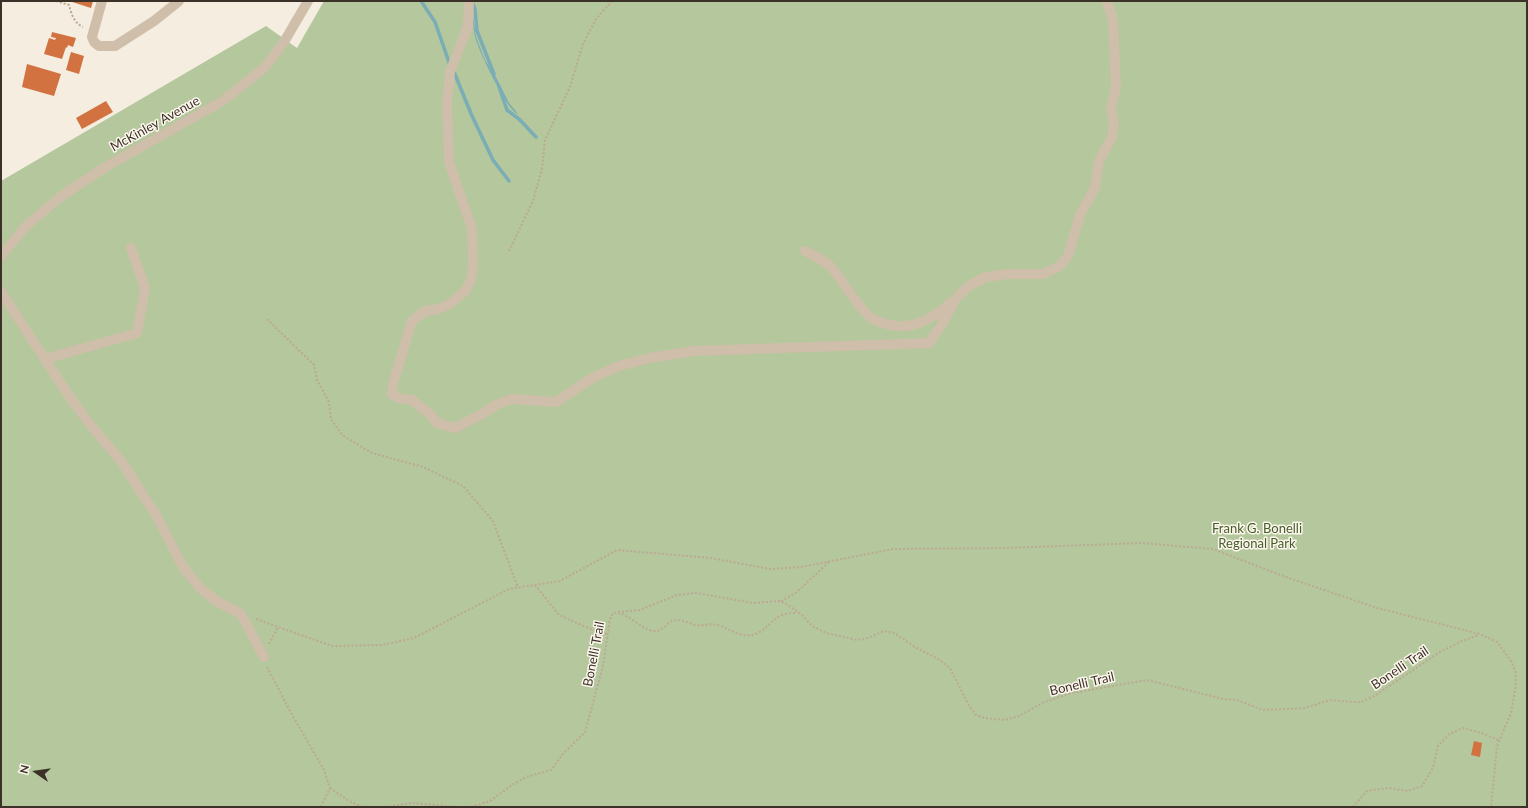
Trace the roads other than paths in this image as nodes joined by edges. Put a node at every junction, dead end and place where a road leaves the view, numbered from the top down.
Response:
1 (102, 1) edge
2 (179, 1) edge
3 (308, 1) edge
4 (468, 1) edge
5 (1107, 1) edge
6 (131, 248) dead end
7 (805, 251) dead end
8 (1, 256) edge
9 (1, 292) edge
10 (957, 297) junction
11 (45, 359) junction
12 (264, 657) road end

1 - 2 lane
3 - 8 lane, McKinley Avenue
4 - 10 lane
5 - 10 lane
6 - 11 lane
7 - 10 lane
9 - 11 lane
11 - 12 lane

